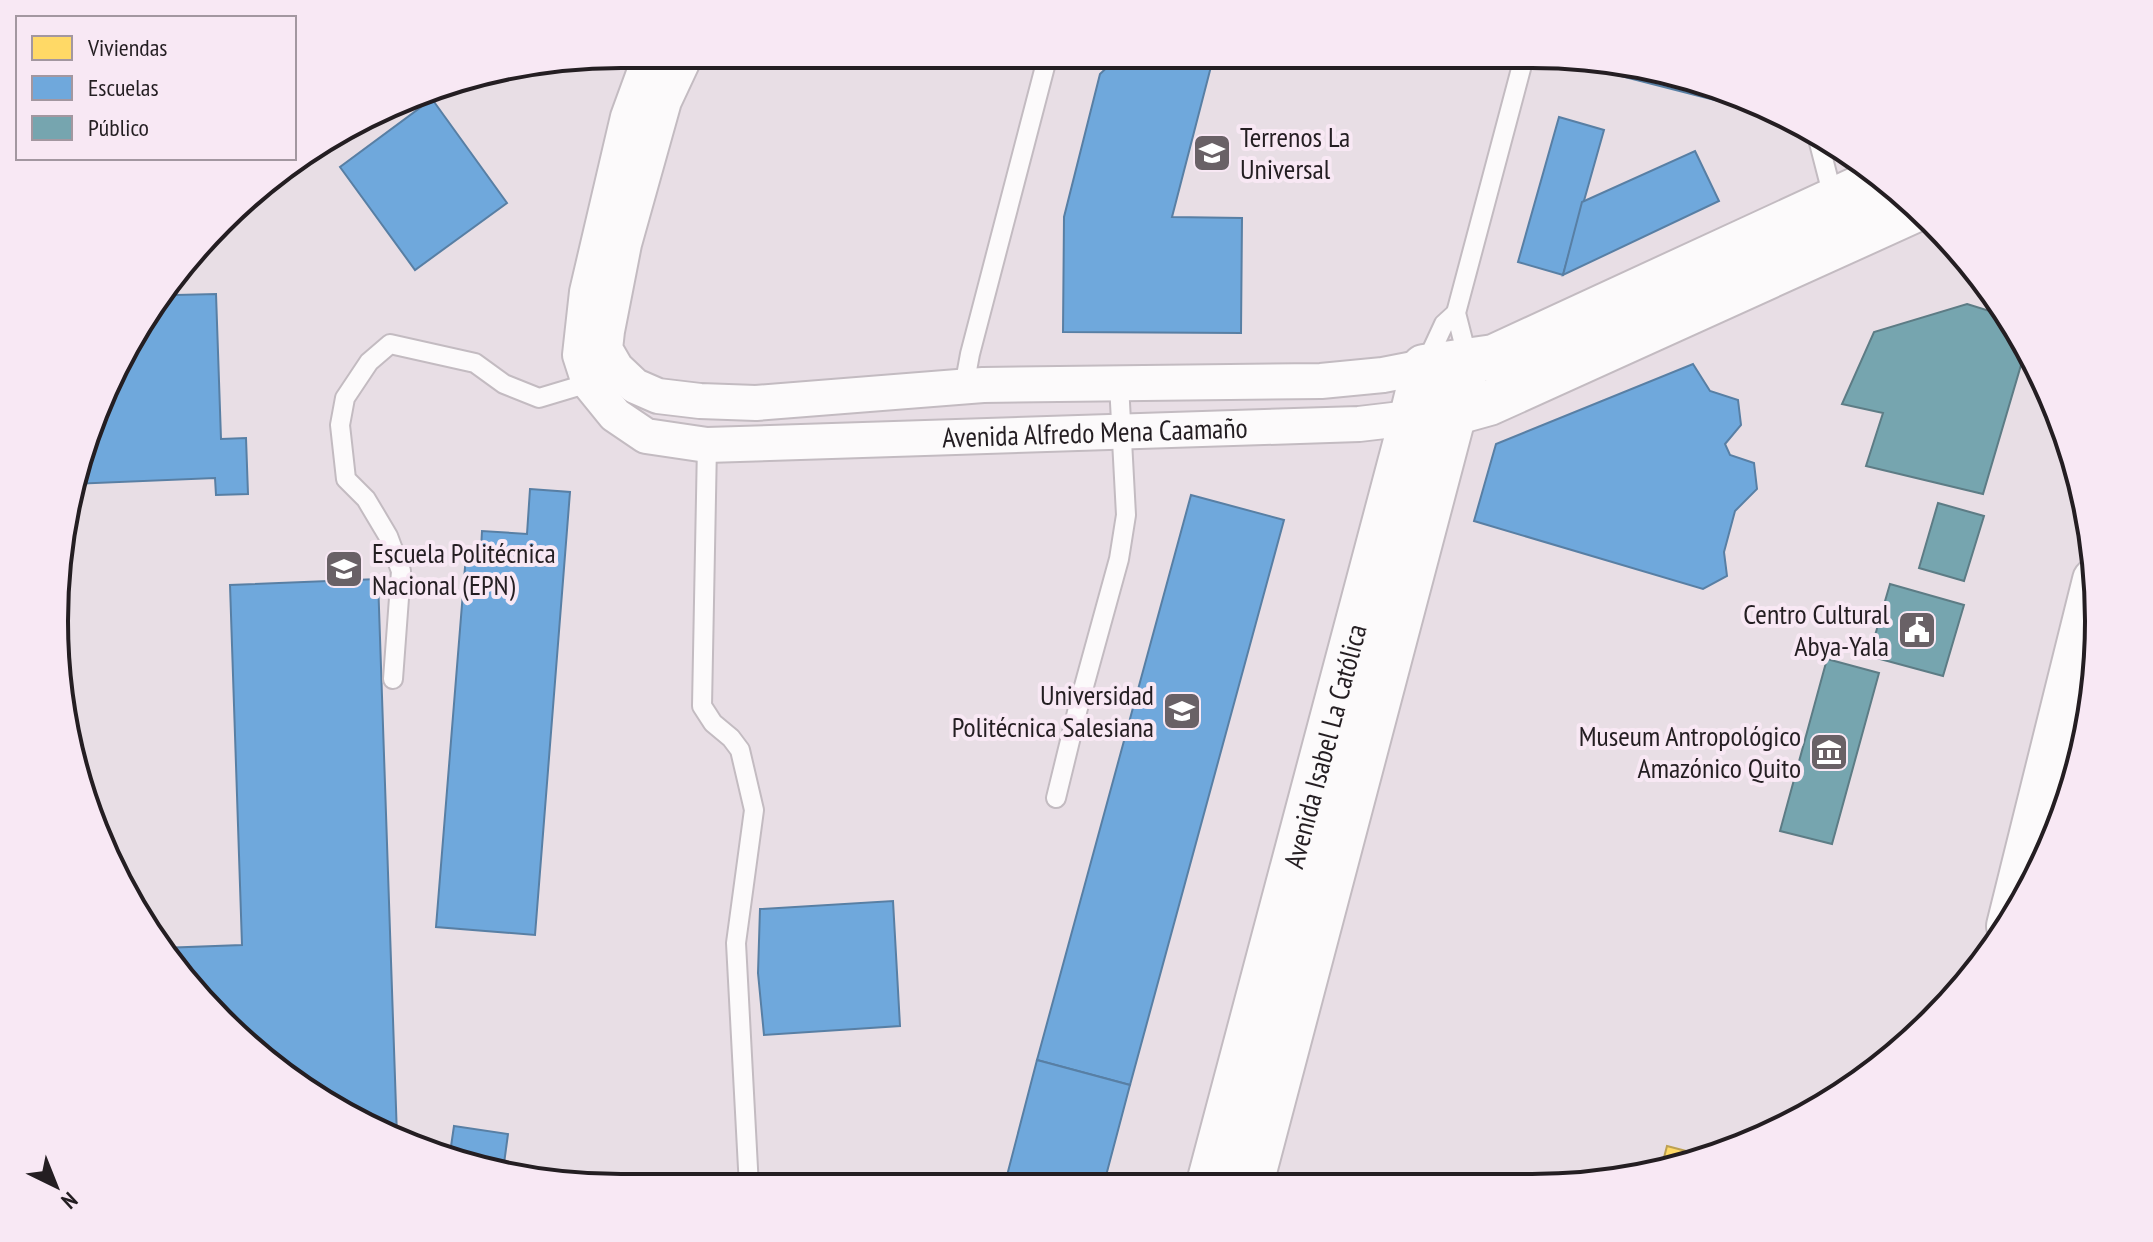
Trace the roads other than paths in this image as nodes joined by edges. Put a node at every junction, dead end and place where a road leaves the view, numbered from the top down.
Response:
1 (646, 68) edge
2 (679, 68) edge
3 (1045, 68) edge
4 (1521, 68) edge
5 (1821, 149) edge
6 (1871, 183) edge
7 (1834, 201) junction
8 (1906, 214) edge
9 (1456, 313) junction
10 (1468, 360) junction
11 (1424, 367) junction
12 (589, 383) junction
13 (1119, 384) junction
14 (635, 386) junction
15 (964, 387) junction
16 (615, 415) junction
17 (1432, 416) junction
18 (1122, 433) junction
19 (707, 445) junction
20 (2085, 626) edge
21 (393, 679) dead end
22 (1056, 798) dead end
23 (2036, 848) edge
24 (748, 1174) edge
25 (1211, 1174) edge
26 (1253, 1174) edge

1 - 12 street, Avenida Alfredo Mena Caamaño
2 - 14 street
3 - 15 lane
4 - 9 lane, Avenida Isabel La Católica
5 - 7 lane
6 - 7 street, Avenida Alfredo Mena Caamaño
7 - 10 street, Avenida Alfredo Mena Caamaño
8 - 17 street, Avenida Alfredo Mena Caamaño
9 - 10 lane, Avenida Isabel La Católica
9 - 11 lane, Avenida Isabel La Católica
10 - 11 street, Avenida Alfredo Mena Caamaño
10 - 17 street, Avenida Isabel La Católica
11 - 13 street, Avenida Alfredo Mena Caamaño
11 - 17 street, Avenida Isabel La Católica
12 - 16 street, Avenida Alfredo Mena Caamaño
12 - 21 lane
13 - 15 street, Avenida Alfredo Mena Caamaño
13 - 18 lane
14 - 15 street, Avenida Alfredo Mena Caamaño
14 - 16 street
16 - 19 street, Avenida Alfredo Mena Caamaño
17 - 18 street, Avenida Alfredo Mena Caamaño
17 - 25 street, Avenida Isabel La Católica
17 - 26 street, Avenida Isabel La Católica
18 - 19 street, Avenida Alfredo Mena Caamaño
18 - 22 lane
19 - 24 lane
20 - 23 street

